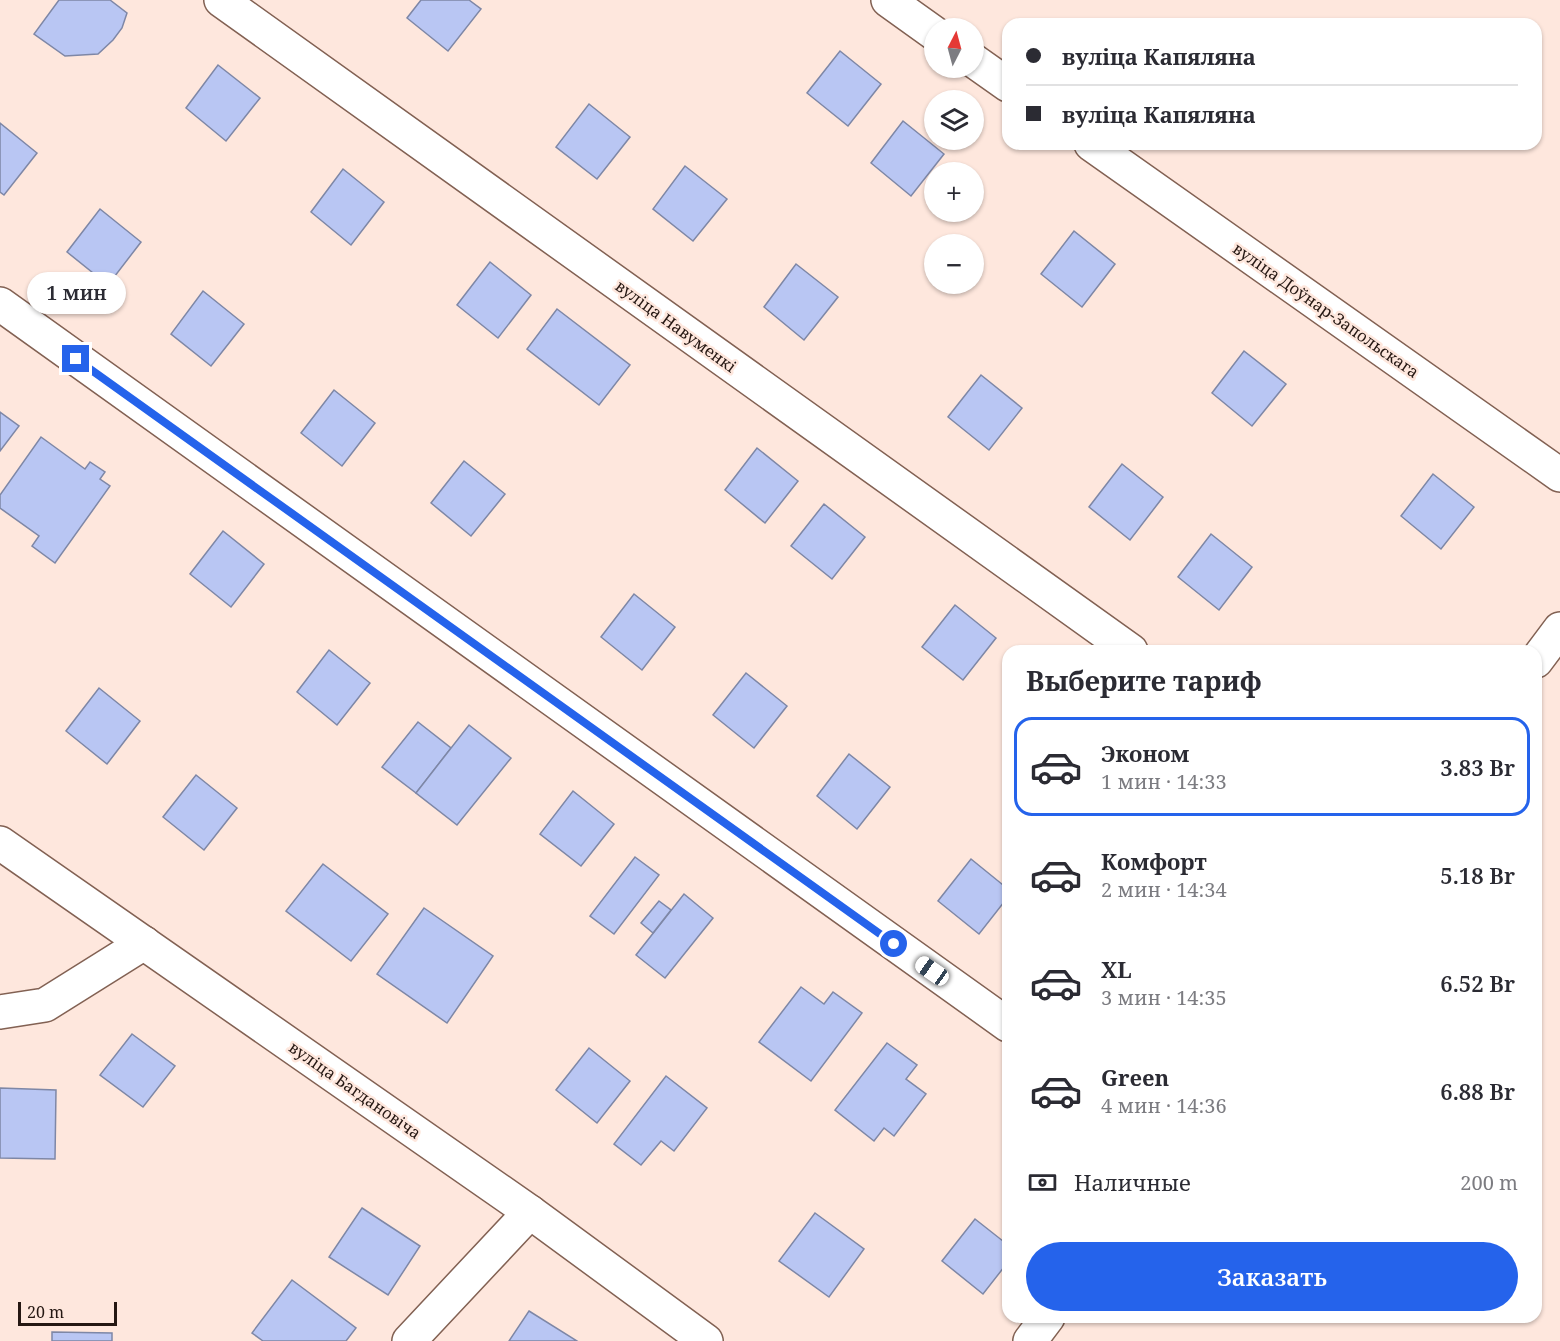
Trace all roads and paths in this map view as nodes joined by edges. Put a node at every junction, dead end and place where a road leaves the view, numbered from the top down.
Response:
1 (221, 0) edge
2 (888, 0) edge
3 (924, 26) edge
4 (984, 68) edge
5 (1002, 81) edge
6 (1100, 150) edge
7 (0, 304) edge
8 (1560, 475) edge
9 (1560, 629) edge
10 (1123, 645) edge
11 (1542, 654) edge
12 (0, 843) edge
13 (144, 943) junction
14 (0, 1012) edge
15 (1002, 1021) edge
16 (530, 1212) junction
17 (1044, 1323) edge
18 (409, 1341) edge
19 (706, 1341) edge
20 (1030, 1341) edge

1 - 10 street, вуліца Навуменкі
2 - 3 street
4 - 5 street
6 - 8 street, вуліца Доўнар-Запольскага
7 - 15 street
9 - 11 street
12 - 13 street, вуліца Багдановіча
13 - 14 street
13 - 16 street, вуліца Багдановіча
16 - 18 street
16 - 19 street, вуліца Багдановіча
17 - 20 street

